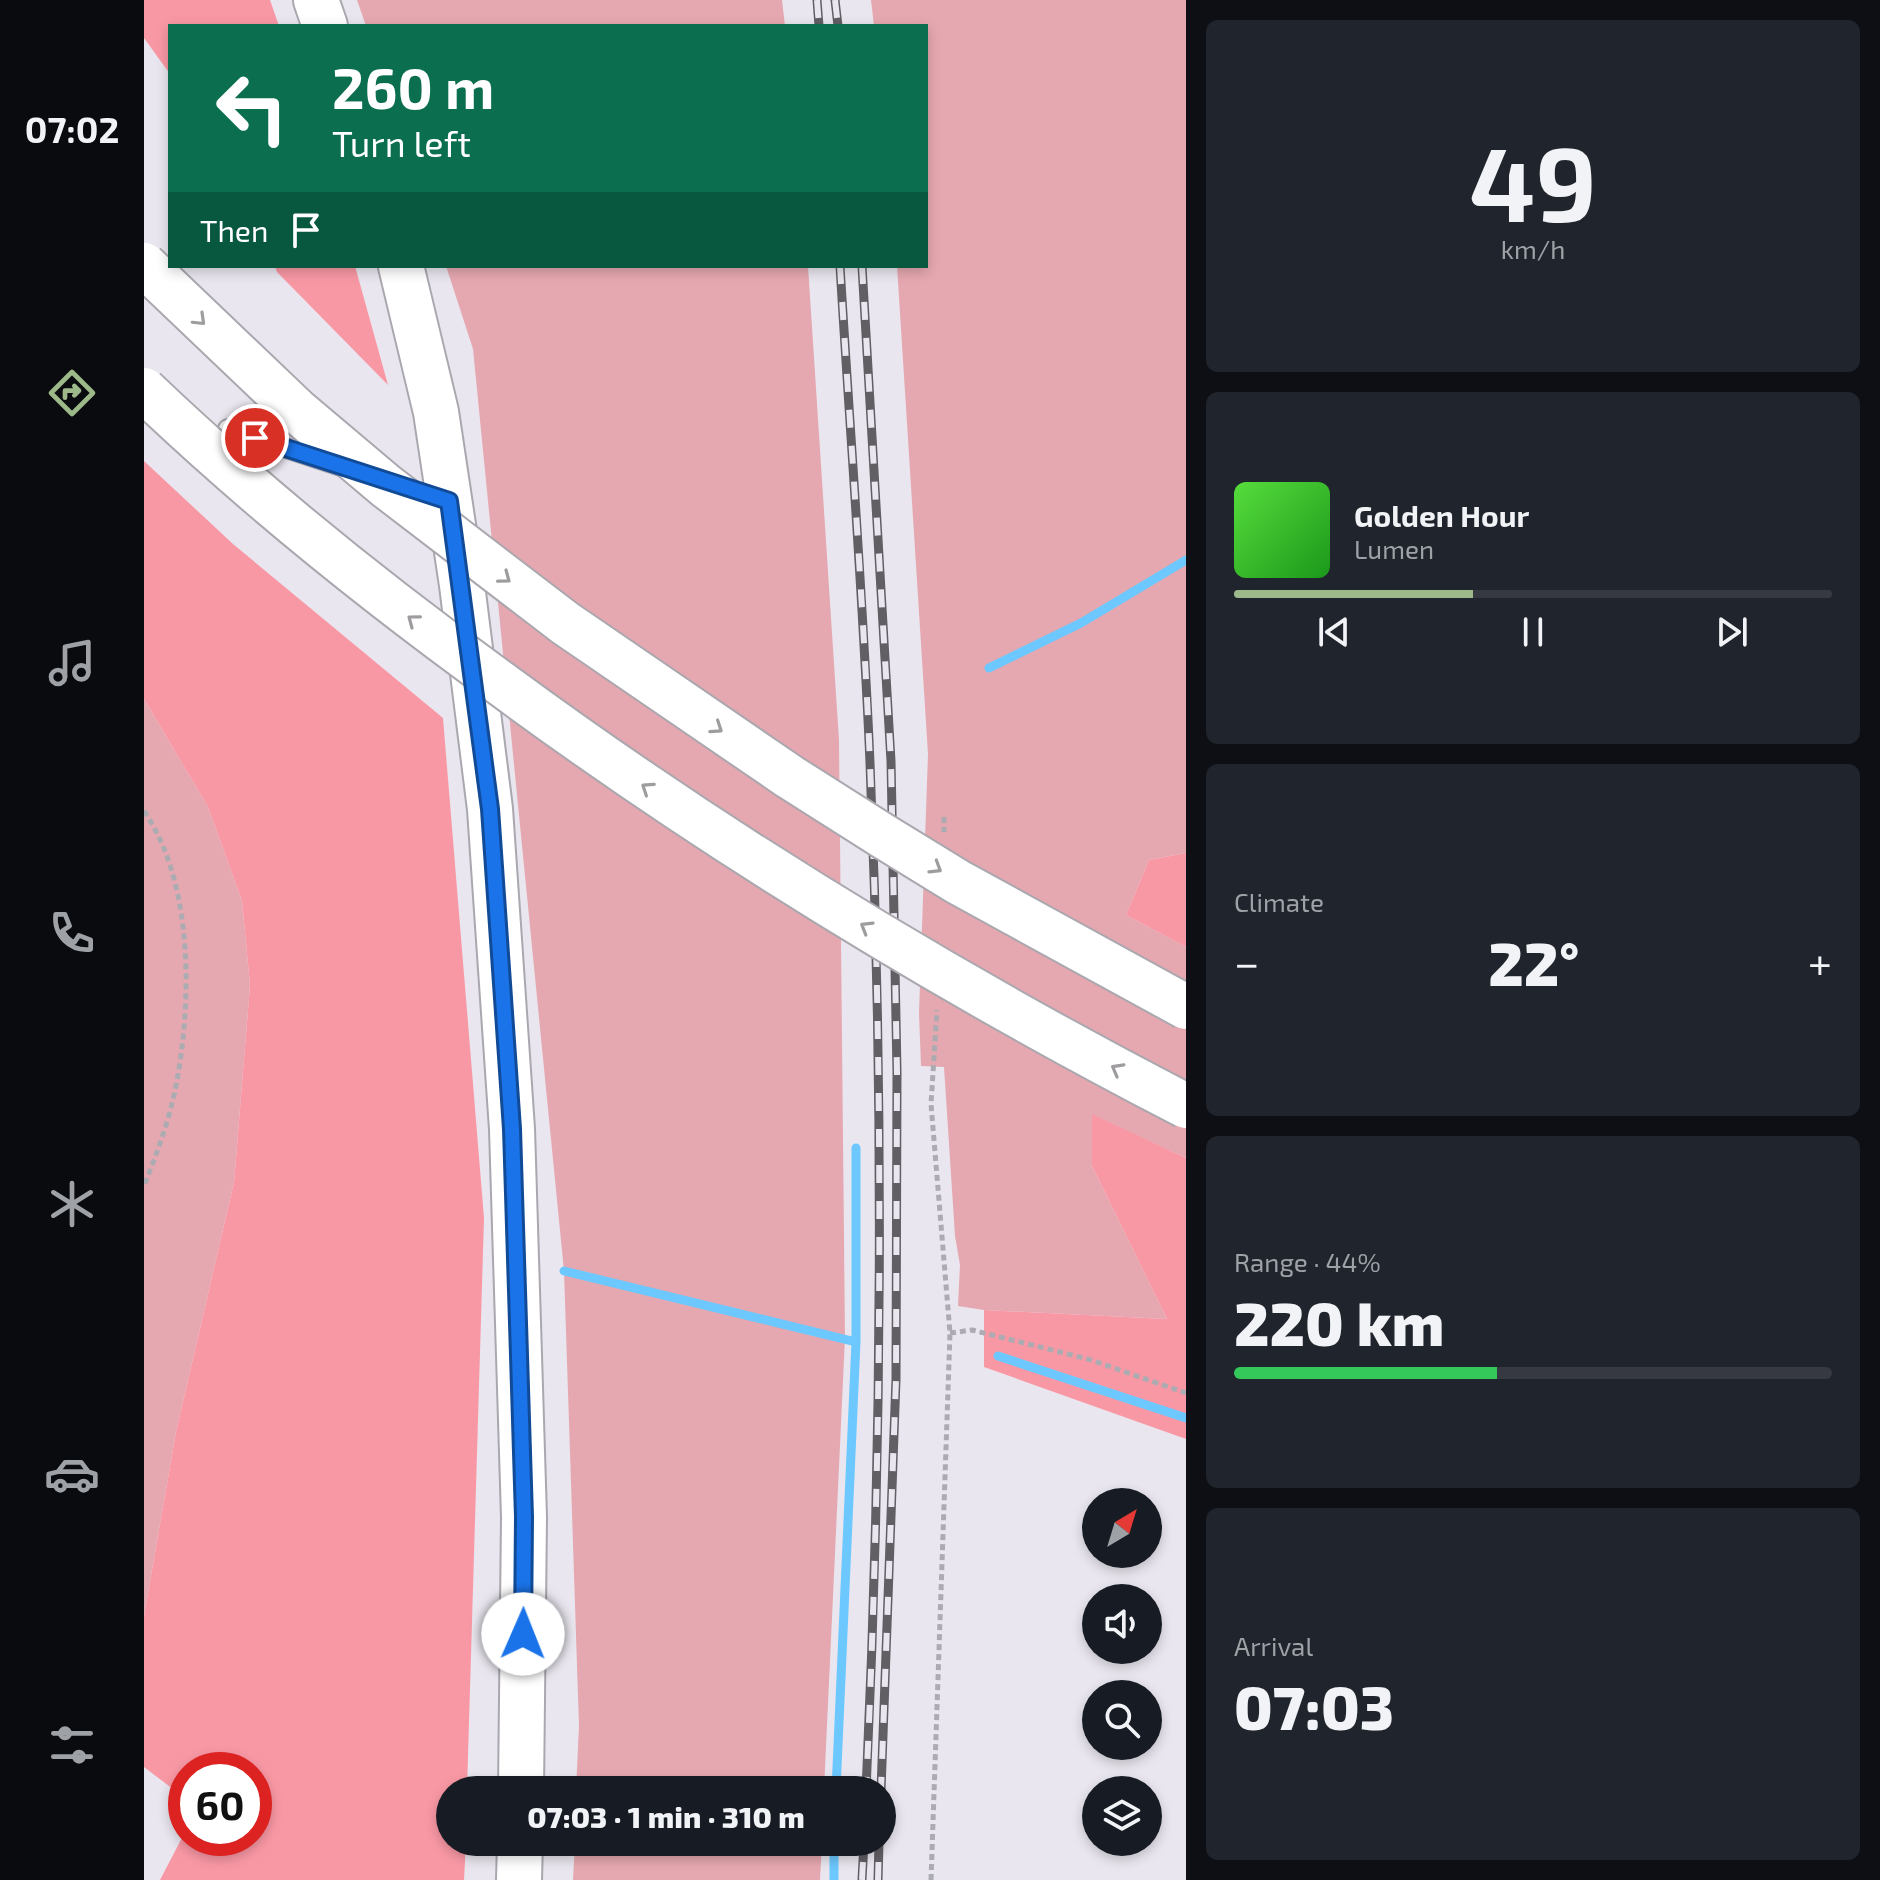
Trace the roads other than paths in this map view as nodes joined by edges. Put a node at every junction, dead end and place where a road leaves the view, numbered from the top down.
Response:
1 (316, 0) edge
2 (324, 24) edge
3 (144, 265) edge
4 (401, 268) edge
5 (144, 390) edge
6 (228, 429) dead end
7 (434, 497) junction
8 (1186, 1007) edge
9 (1186, 1106) edge
10 (521, 1776) edge
11 (520, 1856) edge
12 (519, 1880) edge

1 - 2 main road
3 -> 8 main road, bridge
4 - 7 main road
9 -> 5 main road, bridge
6 - 7 lane
7 - 10 main road
11 - 12 main road

